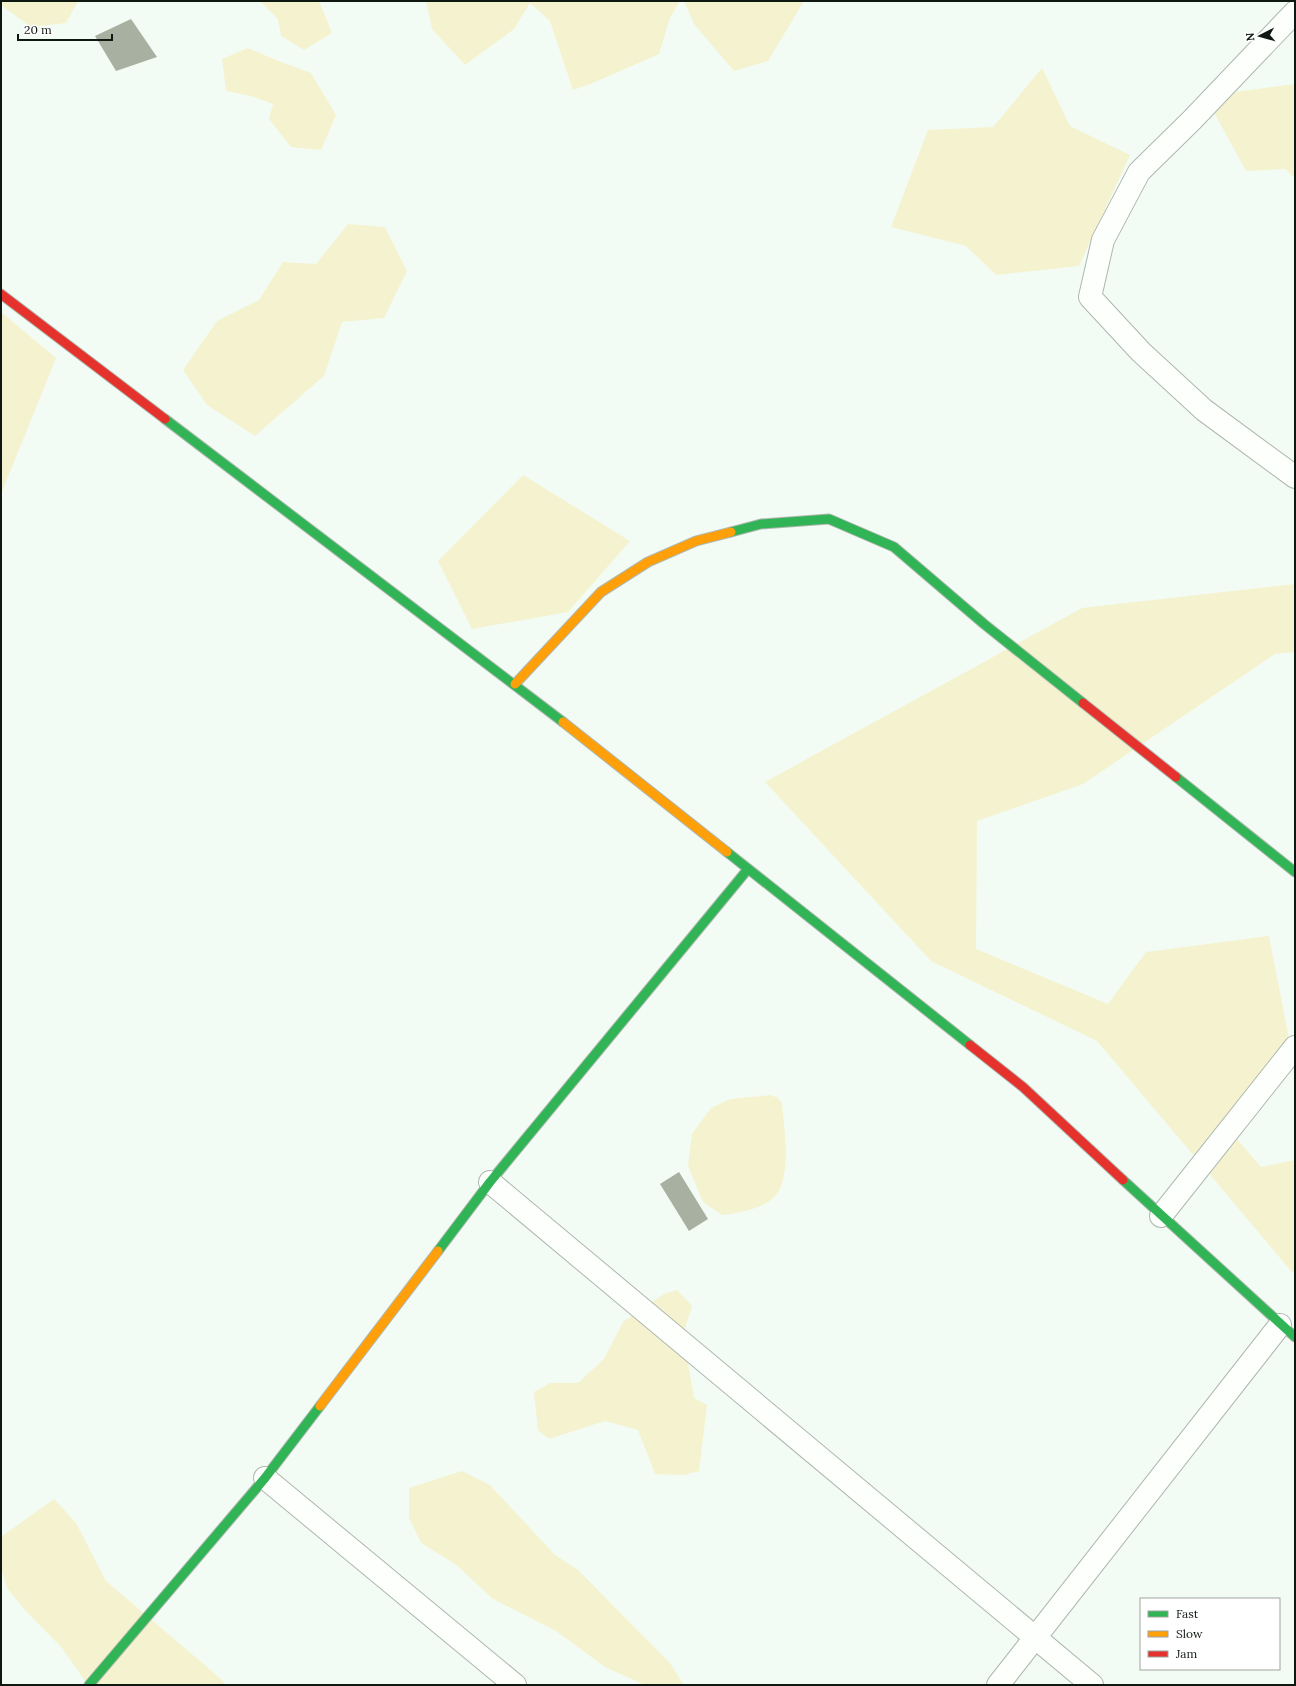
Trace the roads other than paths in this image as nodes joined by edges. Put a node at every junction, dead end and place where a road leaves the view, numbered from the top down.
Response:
1 (1294, 17) edge
2 (1, 294) edge
3 (1295, 477) edge
4 (515, 684) junction
5 (748, 869) junction
6 (1295, 872) edge
7 (1295, 1047) edge
8 (490, 1182) junction
9 (1161, 1216) junction
10 (1288, 1331) edge
11 (265, 1478) junction
12 (1035, 1637) junction
13 (89, 1685) edge
14 (515, 1685) edge
15 (998, 1685) edge
16 (1092, 1685) edge

1 - 3 street
2 - 4 street
4 - 5 street
4 - 6 street
5 - 8 street
5 - 9 street
7 - 9 street
8 - 11 street
8 - 12 street
9 - 10 street
10 - 12 street
11 - 13 street
11 - 14 street
12 - 15 street
12 - 16 street

